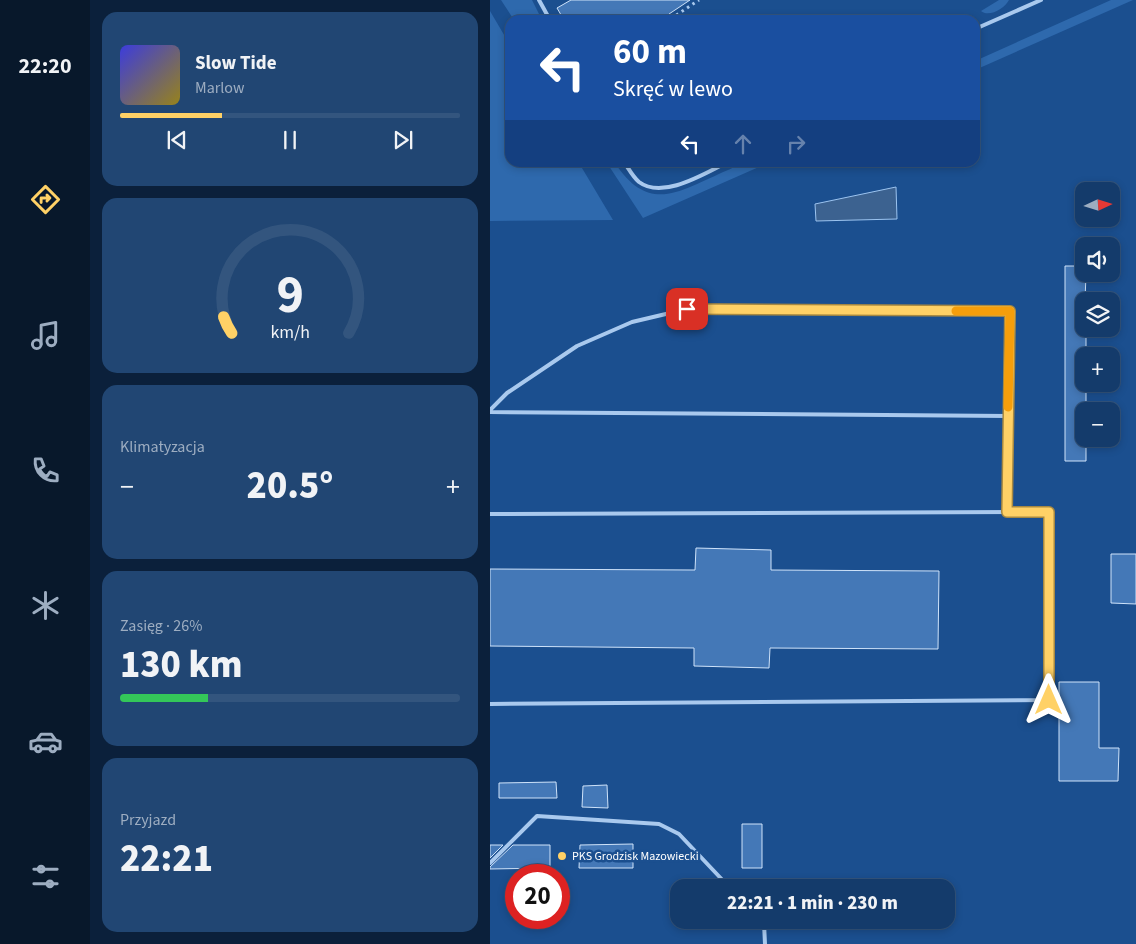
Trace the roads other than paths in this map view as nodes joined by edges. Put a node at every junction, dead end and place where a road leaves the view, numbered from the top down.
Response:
1 (539, 0) edge
2 (1041, 0) edge
3 (547, 15) edge
4 (980, 27) edge
5 (628, 167) edge
6 (717, 167) edge
7 (490, 411) edge
8 (1008, 416) junction
9 (1007, 512) junction
10 (490, 514) edge
11 (490, 704) edge
12 (490, 863) edge
13 (722, 879) edge
14 (764, 929) edge
15 (765, 944) edge

1 - 3 lane
2 - 4 lane
5 - 6 lane
7 - 8 lane
7 - 8 lane
8 - 9 lane
9 - 10 lane
9 - 11 lane
12 - 13 lane
14 - 15 lane

